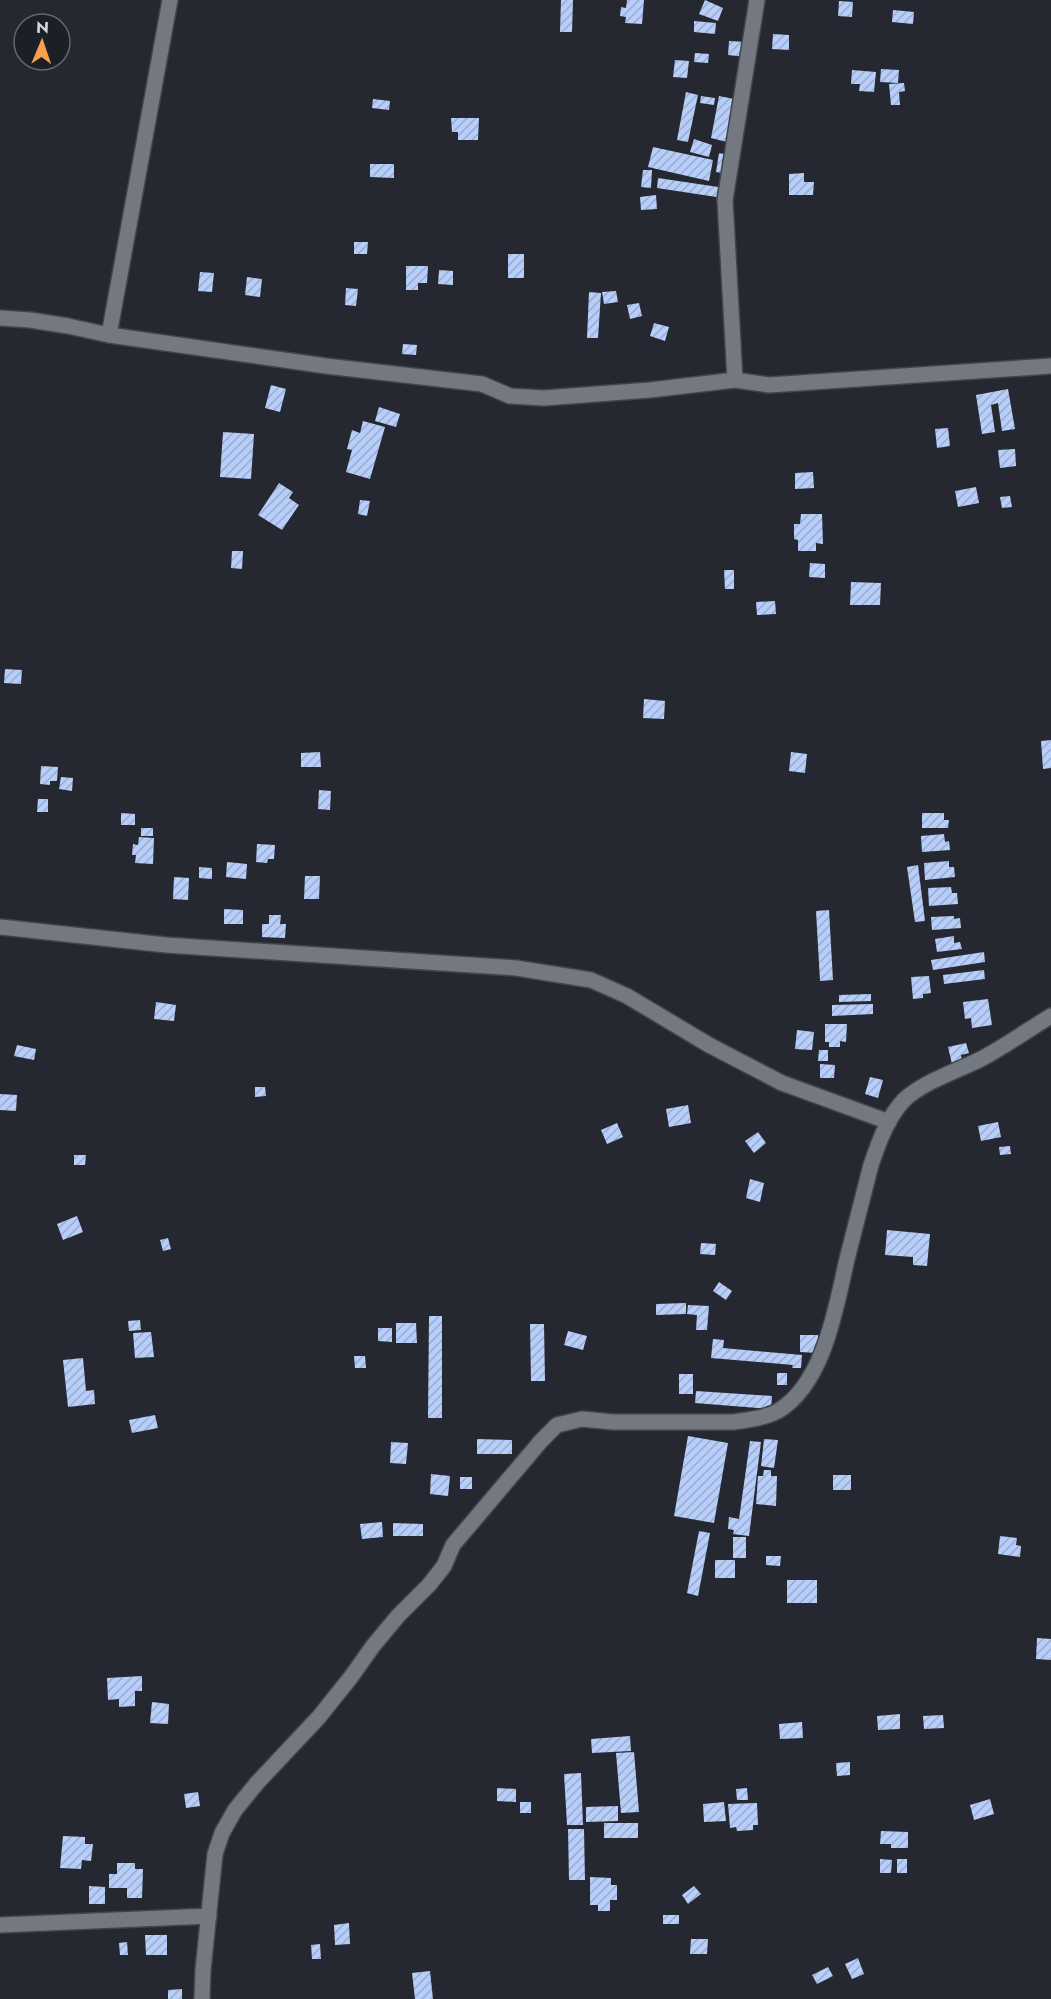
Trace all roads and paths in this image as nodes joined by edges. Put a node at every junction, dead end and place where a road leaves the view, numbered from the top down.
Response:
1 (170, 0) edge
2 (757, 0) edge
3 (0, 318) edge
4 (109, 335) junction
5 (1051, 366) edge
6 (735, 380) junction
7 (0, 927) edge
8 (1051, 1016) edge
9 (889, 1122) junction
10 (208, 1916) junction
11 (0, 1925) edge
12 (202, 1999) edge

1 - 4 street
2 - 6 street
3 - 4 street
4 - 6 street
5 - 6 street
7 - 9 street
8 - 9 street
9 - 10 street
10 - 11 street
10 - 12 street

